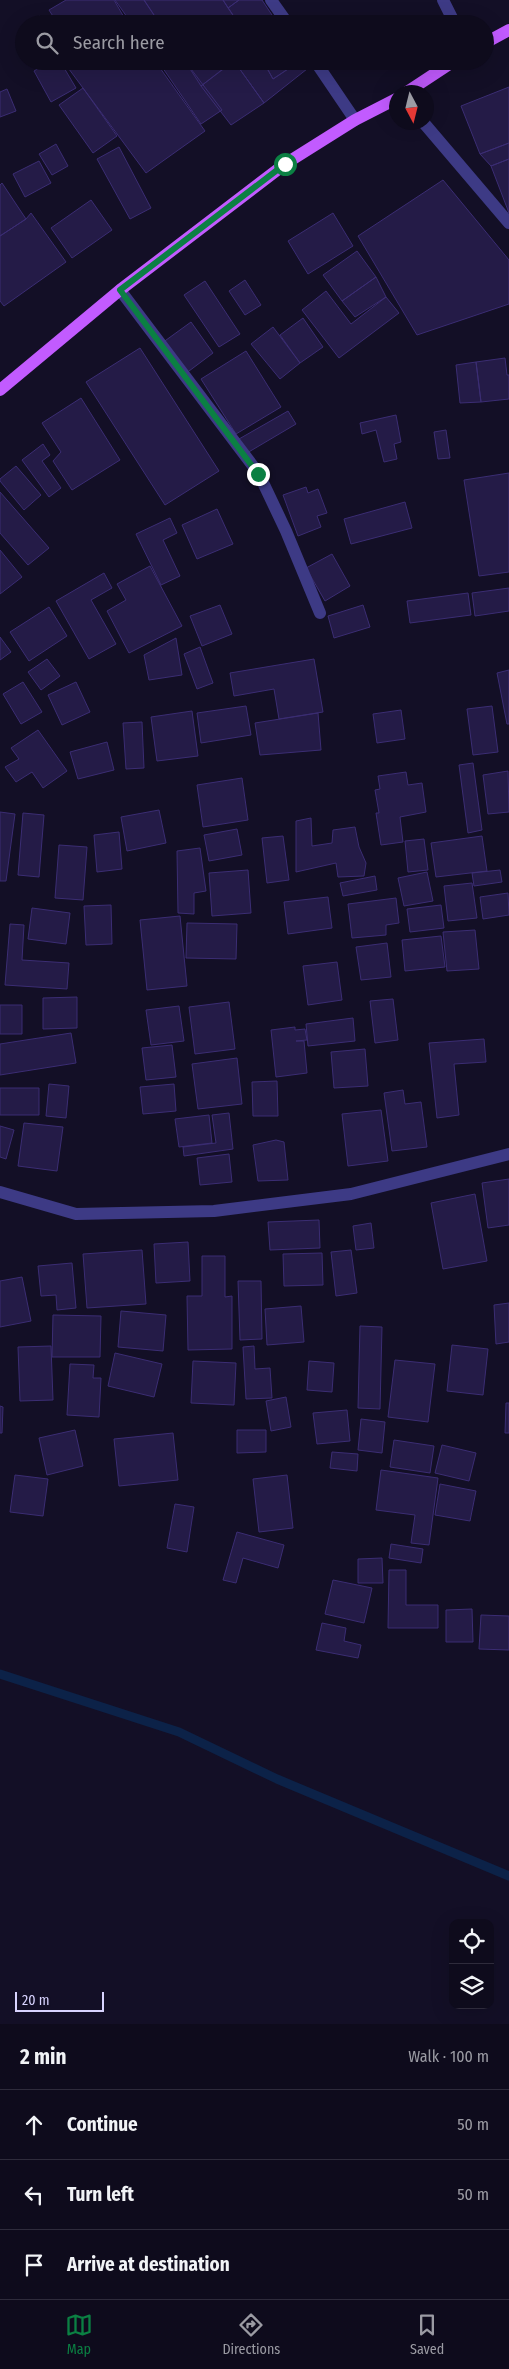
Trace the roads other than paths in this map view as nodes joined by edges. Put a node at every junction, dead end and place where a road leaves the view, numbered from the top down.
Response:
1 (271, 0) edge
2 (443, 0) edge
3 (282, 15) edge
4 (450, 15) edge
5 (509, 30) edge
6 (494, 38) edge
7 (321, 70) edge
8 (440, 70) edge
9 (418, 85) edge
10 (389, 102) edge
11 (354, 120) junction
12 (430, 130) edge
13 (509, 223) edge
14 (120, 290) junction
15 (0, 390) edge
16 (320, 613) dead end
17 (509, 1154) edge
18 (0, 1192) edge

1 - 3 street
2 - 4 street
5 - 6 main road
7 - 11 street
8 - 9 main road
10 - 11 main road
11 - 14 main road
12 - 13 street
14 - 15 main road
14 - 16 street
17 - 18 street

